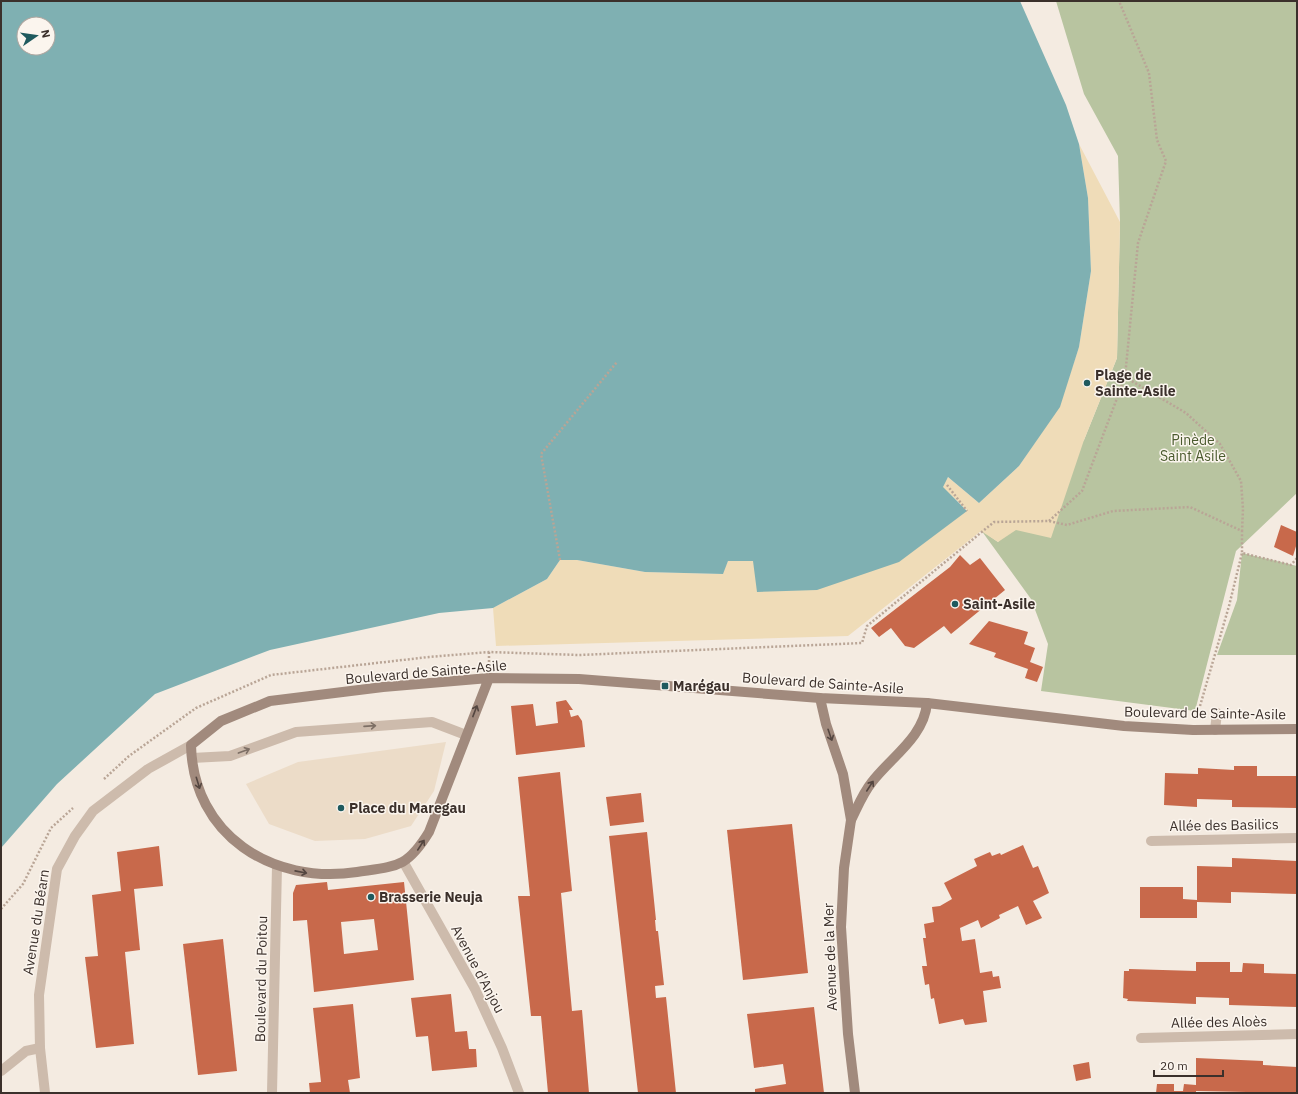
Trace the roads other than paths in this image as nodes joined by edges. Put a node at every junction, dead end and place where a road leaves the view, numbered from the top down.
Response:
1 (489, 678) junction
2 (820, 698) junction
3 (927, 703) junction
4 (1217, 713) dead end
5 (1297, 729) edge
6 (1215, 730) junction
7 (466, 735) junction
8 (191, 745) junction
9 (192, 758) junction
10 (851, 820) junction
11 (1297, 838) edge
12 (1151, 841) dead end
13 (404, 863) junction
14 (277, 866) junction
15 (1297, 1034) edge
16 (1141, 1038) dead end
17 (40, 1048) junction
18 (1, 1071) edge
19 (45, 1093) edge
20 (272, 1093) edge
21 (519, 1093) edge
22 (854, 1093) edge

1 - 2 street, Boulevard de Sainte-Asile
7 -> 1 street
1 - 8 street, Boulevard de Sainte-Asile
2 - 3 street, Boulevard de Sainte-Asile
2 -> 10 street, Avenue de la Mer
3 - 6 street, Boulevard de Sainte-Asile
10 -> 3 street, Avenue de la Mer
4 - 6 street
5 - 6 street, Boulevard de Sainte-Asile
9 -> 7 street
13 -> 7 street
8 - 9 street
8 - 17 street, Avenue du Béarn
9 -> 14 street
10 - 22 street, Avenue de la Mer
11 - 12 street, Allée des Basilics
14 -> 13 street
13 - 21 street, Avenue d'Anjou
14 - 20 street, Boulevard du Poitou
15 - 16 street, Allée des Aloès
17 - 18 street
17 - 19 street, Avenue du Béarn

